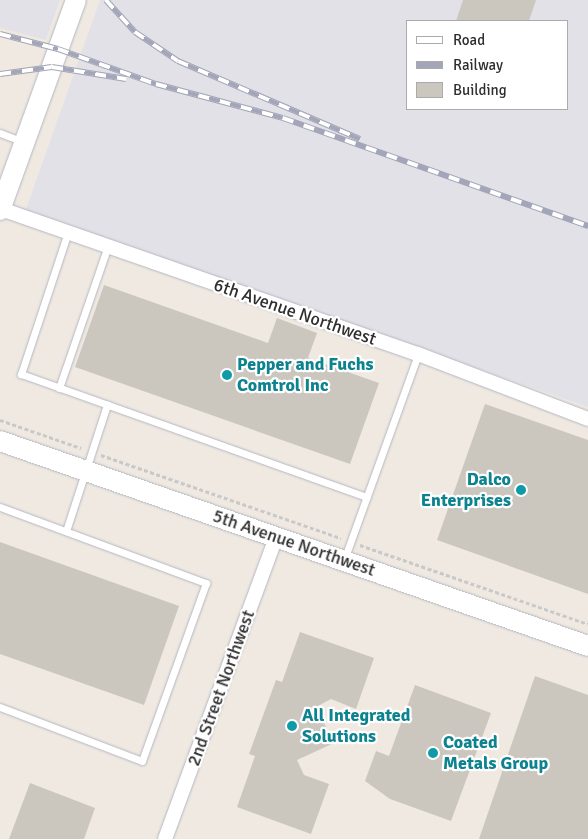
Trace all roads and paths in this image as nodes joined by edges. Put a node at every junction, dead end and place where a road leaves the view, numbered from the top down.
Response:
1 (72, 1) edge
2 (0, 133) edge
3 (24, 142) junction
4 (0, 210) edge
5 (68, 232) junction
6 (108, 246) junction
7 (418, 354) junction
8 (59, 388) junction
9 (107, 405) junction
10 (588, 419) edge
11 (0, 420) edge
12 (0, 441) edge
13 (88, 461) junction
14 (367, 497) junction
15 (0, 507) edge
16 (66, 531) junction
17 (276, 537) junction
18 (351, 542) junction
19 (344, 561) junction
20 (588, 624) edge
21 (588, 646) edge
22 (0, 707) edge
23 (166, 839) edge

1 - 3 street
2 - 3 lane
3 - 4 street
4 - 5 street, 6th Avenue Northwest
5 - 6 street, 6th Avenue Northwest
5 - 8 lane
6 - 7 street, 6th Avenue Northwest
6 - 8 lane
7 - 10 street, 6th Avenue Northwest
7 - 14 lane
8 - 9 lane
9 - 13 lane
9 - 14 lane
11 - 13 path
12 - 13 street, 5th Avenue Northwest
13 - 16 lane
13 - 17 street, 5th Avenue Northwest
13 - 18 path
14 - 18 lane
15 - 16 lane
16 - 22 lane
17 - 19 street, 5th Avenue Northwest
17 - 23 street, 2nd Street Northwest
18 - 19 lane
18 - 20 path
19 - 21 street, 5th Avenue Northwest

